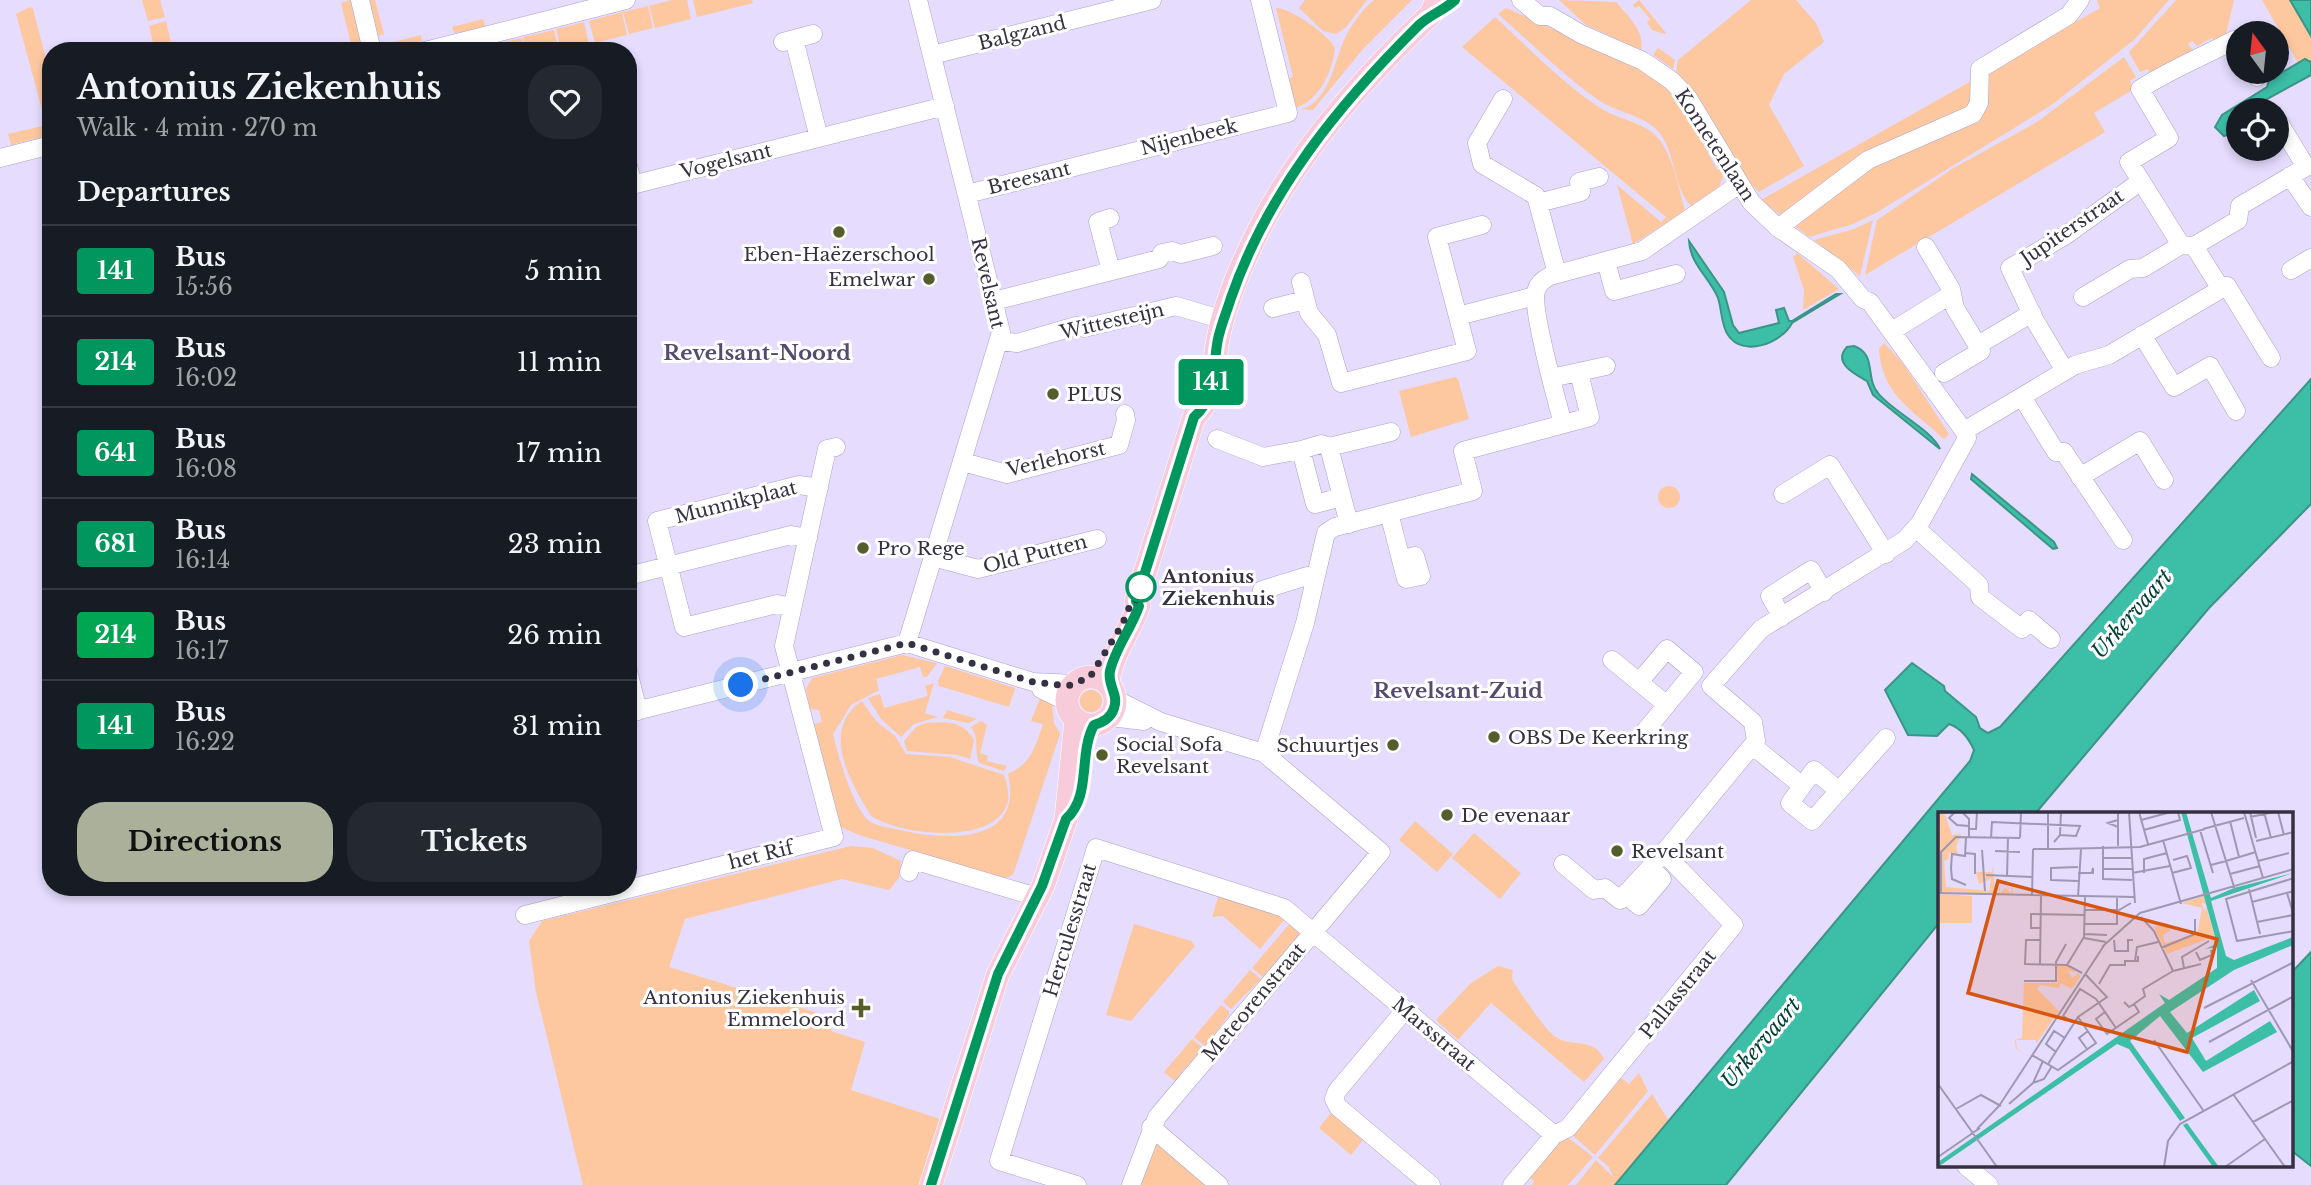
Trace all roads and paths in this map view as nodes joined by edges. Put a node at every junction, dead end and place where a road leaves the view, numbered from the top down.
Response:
1 (360, 0) edge
2 (626, 0) edge
3 (918, 0) edge
4 (1152, 0) edge
5 (1260, 0) edge
6 (1455, 0) edge
7 (1521, 0) edge
8 (1539, 0) edge
9 (2080, 0) edge
10 (1434, 7) edge
11 (1550, 16) junction
12 (813, 34) dead end
13 (370, 42) edge
14 (481, 42) edge
15 (2226, 44) edge
16 (932, 55) junction
17 (1503, 99) dead end
18 (945, 106) junction
19 (819, 138) junction
20 (2289, 138) edge
21 (42, 147) edge
22 (0, 158) edge
23 (1091, 162) joint
24 (2309, 168) edge
25 (2290, 176) junction
26 (1599, 177) dead end
27 (2141, 181) junction
28 (637, 184) edge
29 (1738, 185) junction
30 (967, 194) junction
31 (2308, 198) edge
32 (1538, 203) junction
33 (1110, 218) dead end
34 (1482, 225) dead end
35 (1781, 230) junction
36 (2187, 245) junction
37 (1213, 246) dead end
38 (1926, 247) dead end
39 (2311, 258) edge
40 (1606, 261) junction
41 (2291, 270) dead end
42 (1111, 271) junction
43 (1557, 274) junction
44 (1676, 274) dead end
45 (2221, 289) junction
46 (1952, 293) junction
47 (1535, 296) junction
48 (2083, 297) dead end
49 (994, 300) junction
50 (1273, 308) dead end
51 (2032, 313) junction
52 (1458, 316) junction
53 (1220, 331) junction
54 (1892, 331) junction
55 (2142, 335) junction
56 (1000, 341) junction
57 (1978, 345) junction
58 (2271, 358) dead end
59 (1606, 366) dead end
60 (2065, 371) junction
61 (1579, 373) junction
62 (1944, 373) dead end
63 (1551, 378) junction
64 (2022, 397) junction
65 (2236, 411) dead end
66 (1125, 414) dead end
67 (1563, 424) junction
68 (1964, 431) junction
69 (1391, 432) dead end
70 (1217, 439) dead end
71 (835, 447) dead end
72 (1329, 447) junction
73 (1301, 450) junction
74 (963, 462) junction
75 (2080, 477) junction
76 (2164, 480) dead end
77 (819, 488) junction
78 (1783, 494) dead end
79 (1342, 497) junction
80 (1389, 513) junction
81 (1349, 523) junction
82 (1916, 528) junction
83 (807, 538) junction
84 (1097, 539) dead end
85 (2123, 540) dead end
86 (1886, 554) junction
87 (933, 557) junction
88 (1401, 560) dead end
89 (668, 566) junction
90 (637, 574) edge
91 (1315, 578) junction
92 (1293, 582) junction
93 (1262, 590) dead end
94 (1825, 592) junction
95 (1309, 605) junction
96 (792, 607) junction
97 (1783, 617) junction
98 (2051, 639) dead end
99 (907, 643) junction
100 (1612, 660) dead end
101 (1694, 672) junction
102 (792, 673) junction
103 (1639, 682) junction
104 (1713, 683) junction
105 (1092, 701) junction
106 (1667, 705) junction
107 (637, 711) edge
108 (1646, 732) dead end
109 (1886, 738) dead end
110 (1753, 746) junction
111 (1264, 753) junction
112 (1801, 785) junction
113 (1838, 790) junction
114 (1664, 853) junction
115 (1563, 864) dead end
116 (909, 872) dead end
117 (637, 887) edge
118 (600, 896) edge
119 (1037, 897) junction
120 (525, 915) dead end
121 (1314, 932) junction
122 (1405, 1010) junction
123 (1150, 1128) junction
124 (1554, 1135) junction
125 (1968, 1168) edge
126 (931, 1185) edge
127 (1077, 1185) edge
128 (1131, 1185) edge
129 (1219, 1185) edge
130 (1431, 1185) edge
131 (1512, 1185) edge
132 (1989, 1185) edge

1 - 13 street
2 - 14 street
3 - 16 street, Revelsant
4 - 16 street, Balgzand
5 - 23 street, Nijenbeek
6 - 10 main road
7 - 11 street, Kometenlaan
8 - 11 street, Kometenlaan
9 - 35 street
10 - 53 main road
11 - 29 street, Kometenlaan
12 - 19 street
15 - 27 street, Jupiterstraat
16 - 18 street, Revelsant
17 - 32 street
18 - 19 street, Vogelsant
18 - 30 street, Revelsant
19 - 28 street, Vogelsant
20 - 24 street
21 - 22 street
23 - 30 street, Breesant
24 - 25 street
25 - 31 street
25 - 36 street
26 - 32 street
27 - 36 street
27 - 51 street, Jupiterstraat
29 - 35 street, Kometenlaan
29 - 40 street
30 - 49 street, Revelsant
32 - 43 street
33 - 42 street
34 - 52 street
35 - 54 street, Kometenlaan
36 - 45 street
36 - 48 street
37 - 42 street
38 - 46 street
39 - 41 street
40 - 43 street
40 - 44 street
42 - 49 street
43 - 47 street
45 - 55 street
45 - 58 street
46 - 54 street
46 - 57 street
47 - 52 street
47 - 63 street
49 - 56 street, Revelsant
50 - 52 street
51 - 57 street
51 - 60 street, Jupiterstraat
53 - 56 street, Wittesteijn
53 - 105 main road
54 - 68 street, Kometenlaan
55 - 60 street
55 - 65 street
56 - 74 street, Revelsant
57 - 62 street
59 - 61 street
60 - 64 street
61 - 63 street
61 - 67 street
63 - 67 street
64 - 68 street
64 - 75 street
66 - 74 street, Verlehorst
67 - 80 street
68 - 82 street
69 - 72 street
70 - 73 street
71 - 77 street, Munnikplaat
72 - 73 street
72 - 79 street
73 - 79 street
74 - 87 street, Revelsant
75 - 76 street
75 - 85 street
77 - 83 street, Munnikplaat
77 - 89 street, Munnikplaat
78 - 86 street
79 - 81 street
80 - 81 street
80 - 88 street
81 - 91 street
82 - 86 street
82 - 98 street
83 - 89 street
83 - 96 street, Munnikplaat
84 - 87 street, Old Putten
86 - 94 street
87 - 99 street, Revelsant
89 - 90 street
89 - 96 street, Munnikplaat
91 - 92 street
91 - 95 street
92 - 93 street
92 - 95 street
94 - 97 street
94 - 97 street
95 - 111 street
96 - 102 street, Munnikplaat
97 - 104 street
99 - 102 street
99 - 105 street
100 - 103 street
101 - 103 street
101 - 104 street
101 - 106 street
102 - 107 street
102 - 117 street, het Rif
103 - 106 street
104 - 110 street
105 - 111 street
105 - 119 main road
106 - 108 street
109 - 113 street
110 - 112 street
110 - 114 street
111 - 121 street, Meteorenstraat
112 - 113 street
112 - 113 street
114 - 115 street
114 - 124 street, Pallasstraat
116 - 119 street
118 - 120 street, het Rif
119 - 126 main road
121 - 122 street, Marsstraat
121 - 123 street, Meteorenstraat
121 - 127 street, Herculesstraat
122 - 124 street, Marsstraat
122 - 130 street
123 - 128 street, Meteorenstraat
123 - 129 street
124 - 131 street
125 - 132 street

